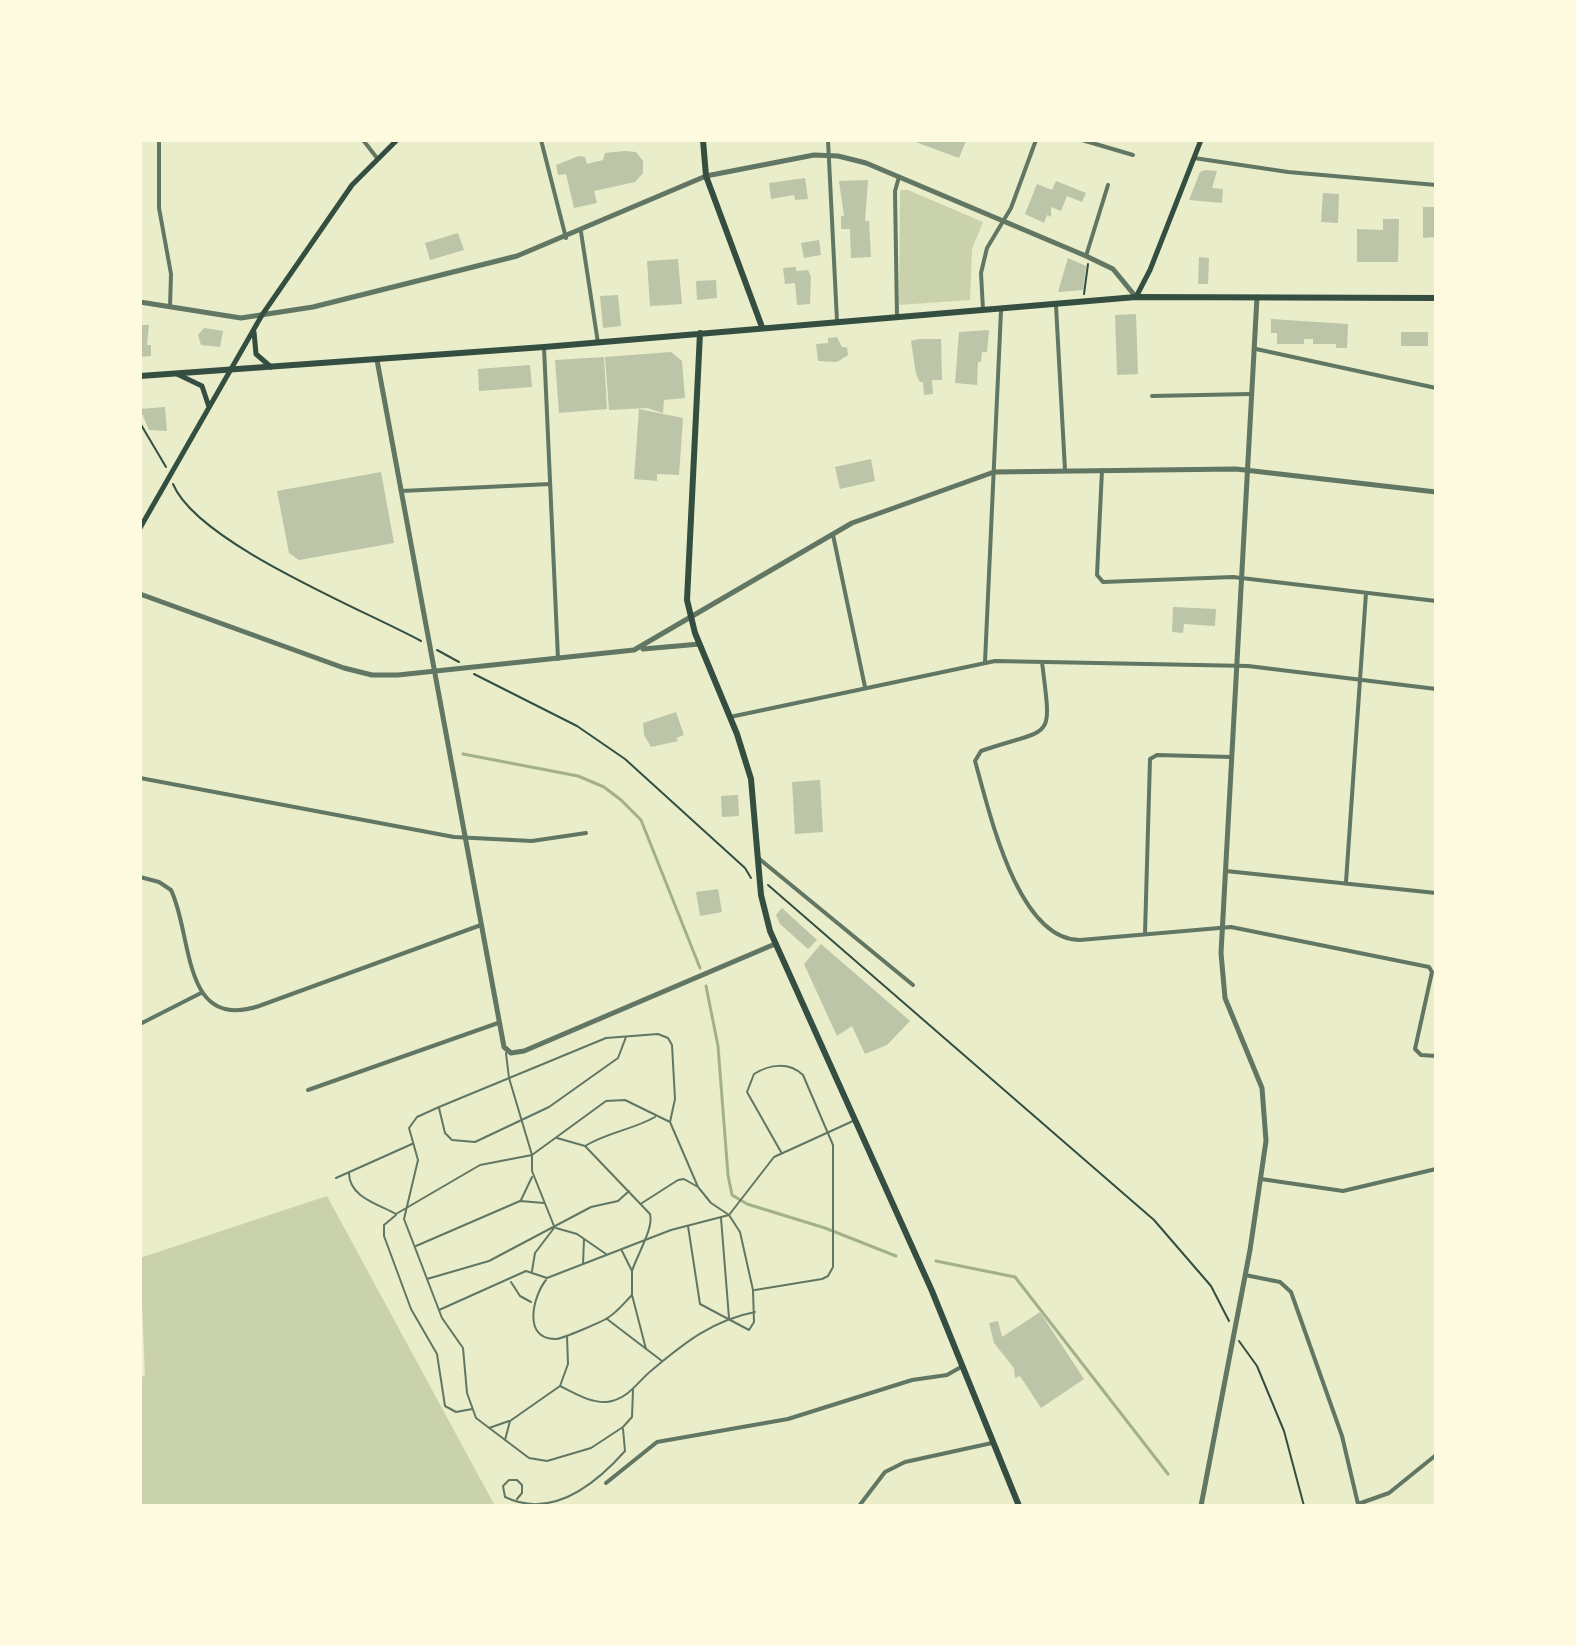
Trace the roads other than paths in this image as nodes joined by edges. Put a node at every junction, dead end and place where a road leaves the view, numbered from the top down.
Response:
1 (159, 140) edge
2 (363, 140) edge
3 (397, 140) edge
4 (541, 140) edge
5 (703, 140) edge
6 (828, 140) edge
7 (1036, 140) edge
8 (1082, 140) edge
9 (1201, 140) edge
10 (829, 155) junction
11 (1133, 155) dead end
12 (377, 158) junction
13 (1194, 158) junction
14 (706, 176) junction
15 (899, 177) junction
16 (1108, 185) dead end
17 (1436, 185) edge
18 (1003, 220) junction
19 (581, 232) junction
20 (566, 238) junction
21 (1086, 256) junction
22 (1136, 297) junction
23 (1257, 297) junction
24 (1436, 298) edge
25 (140, 302) edge
26 (1056, 306) junction
27 (170, 307) junction
28 (1001, 311) junction
29 (983, 312) junction
30 (262, 315) junction
31 (897, 317) junction
32 (837, 321) junction
33 (255, 327) junction
34 (762, 327) junction
35 (700, 333) junction
36 (598, 343) junction
37 (544, 347) junction
38 (1256, 349) junction
39 (377, 360) junction
40 (272, 367) junction
41 (231, 370) junction
42 (176, 374) junction
43 (140, 376) edge
44 (1436, 388) edge
45 (1253, 394) junction
46 (1152, 396) dead end
47 (209, 407) junction
48 (1065, 470) junction
49 (1102, 470) junction
50 (1249, 470) junction
51 (994, 472) junction
52 (550, 484) junction
53 (400, 491) junction
54 (1436, 492) edge
55 (140, 528) edge
56 (833, 535) junction
57 (1244, 577) junction
58 (1366, 592) junction
59 (140, 594) edge
60 (1436, 601) edge
61 (691, 619) junction
62 (700, 644) junction
63 (634, 650) junction
64 (558, 659) junction
65 (985, 662) junction
66 (1042, 662) junction
67 (1238, 666) junction
68 (433, 671) junction
69 (1360, 678) junction
70 (865, 687) junction
71 (1436, 689) edge
72 (730, 717) junction
73 (1233, 757) junction
74 (140, 778) edge
75 (586, 833) dead end
76 (465, 838) junction
77 (757, 857) junction
78 (1226, 871) junction
79 (140, 877) edge
80 (1346, 882) junction
81 (1436, 893) edge
82 (481, 925) junction
83 (1223, 927) junction
84 (1145, 934) junction
85 (775, 944) junction
86 (913, 985) dead end
87 (201, 993) junction
88 (498, 1023) junction
89 (140, 1024) edge
90 (626, 1036) junction
91 (507, 1050) junction
92 (1436, 1056) edge
93 (509, 1078) junction
94 (308, 1090) dead end
95 (439, 1107) junction
96 (656, 1117) junction
97 (524, 1119) junction
98 (854, 1120) junction
99 (670, 1122) junction
100 (829, 1131) junction
101 (556, 1138) junction
102 (413, 1143) junction
103 (585, 1146) junction
104 (782, 1153) junction
105 (532, 1155) junction
106 (1436, 1169) edge
107 (349, 1173) junction
108 (533, 1175) junction
109 (336, 1178) dead end
110 (1261, 1179) junction
111 (698, 1187) junction
112 (629, 1191) junction
113 (520, 1201) junction
114 (547, 1204) junction
115 (641, 1204) junction
116 (404, 1212) junction
117 (396, 1214) junction
118 (729, 1215) junction
119 (721, 1218) junction
120 (688, 1226) junction
121 (554, 1228) junction
122 (584, 1238) junction
123 (640, 1244) junction
124 (415, 1247) junction
125 (621, 1250) junction
126 (608, 1255) junction
127 (583, 1267) junction
128 (532, 1271) junction
129 (632, 1271) junction
130 (1245, 1275) junction
131 (547, 1278) junction
132 (427, 1279) junction
133 (510, 1281) junction
134 (753, 1290) junction
135 (632, 1295) junction
136 (533, 1302) junction
137 (439, 1310) junction
138 (755, 1312) junction
139 (607, 1319) junction
140 (729, 1319) junction
141 (567, 1336) junction
142 (646, 1349) junction
143 (663, 1362) junction
144 (963, 1366) junction
145 (560, 1386) junction
146 (633, 1390) junction
147 (472, 1409) junction
148 (510, 1421) junction
149 (623, 1427) junction
150 (487, 1429) junction
151 (505, 1441) junction
152 (994, 1442) junction
153 (1436, 1455) edge
154 (606, 1483) dead end
155 (517, 1499) junction
156 (1358, 1504) edge
157 (859, 1506) edge
158 (1019, 1506) edge
159 (1201, 1506) edge

1 - 27 street
2 - 12 street
3 - 12 main road
4 - 20 street
5 - 14 main road
6 - 10 street
7 - 18 street
8 - 11 street
9 - 13 main road
10 - 14 street
10 - 15 street
10 - 32 street
12 - 30 main road
13 - 17 street
13 - 22 main road
14 - 19 street
14 - 34 main road
15 - 18 street
15 - 31 street
16 - 21 street
18 - 21 street
18 - 29 street
19 - 20 street
19 - 36 street
20 - 30 street
21 - 22 street
22 - 23 main road
22 - 26 main road
23 - 24 main road
23 - 38 street
25 - 27 street
26 - 28 main road
26 - 48 street
27 - 30 street
28 - 29 main road
28 - 51 street
29 - 31 main road
30 - 33 main road
31 - 32 main road
32 - 34 main road
33 - 40 main road
33 - 41 main road
34 - 35 main road
35 - 36 main road
35 - 61 main road
36 - 37 main road
37 - 39 main road
37 - 52 street
38 - 44 street
38 - 45 street
39 - 40 main road
39 - 53 street
40 - 41 main road
41 - 42 main road
41 - 47 main road
42 - 43 main road
42 - 47 main road
45 - 46 street
45 - 50 street
47 - 55 main road
48 - 49 street
48 - 51 street
49 - 50 street
49 - 57 street
50 - 54 street
50 - 57 street
51 - 56 street
51 - 65 street
52 - 53 street
52 - 64 street
53 - 68 street
56 - 61 street
56 - 70 street
57 - 58 street
57 - 67 street
58 - 60 street
58 - 69 street
59 - 68 street
61 - 62 main road
61 - 63 street
62 - 63 street
62 - 72 main road
63 - 64 street
64 - 68 street
65 - 66 street
65 - 70 street
66 - 67 street
66 - 84 street
67 - 69 street
67 - 73 street
68 - 76 street
69 - 71 street
69 - 80 street
70 - 72 street
72 - 77 main road
73 - 78 street
73 - 84 street
74 - 76 street
75 - 76 street
76 - 82 street
77 - 85 main road
77 - 86 street
78 - 80 street
78 - 83 street
79 - 87 street
80 - 81 street
82 - 87 street
82 - 88 street
83 - 84 street
83 - 92 street
83 - 110 street
85 - 91 street
85 - 98 main road
87 - 89 street
88 - 91 street
88 - 94 street
90 - 93 lane
90 - 97 lane
90 - 99 lane
91 - 93 lane
93 - 95 lane
93 - 97 lane
95 - 97 lane
95 - 102 lane
96 - 99 lane
96 - 101 lane
96 - 103 lane
97 - 105 lane
98 - 100 lane
98 - 144 main road
99 - 111 lane
100 - 104 lane
100 - 104 lane
100 - 134 lane
101 - 103 lane
101 - 105 lane
102 - 107 lane
102 - 116 lane
103 - 112 lane
104 - 118 lane
105 - 108 lane
105 - 116 lane
106 - 110 street
107 - 109 lane
107 - 117 lane
108 - 113 lane
108 - 114 lane
110 - 130 street
111 - 115 lane
111 - 118 lane
112 - 115 lane
112 - 121 lane
113 - 114 lane
113 - 124 lane
114 - 121 lane
115 - 123 lane
116 - 117 lane
116 - 124 lane
117 - 147 lane
118 - 119 lane
118 - 134 lane
119 - 120 lane
119 - 140 lane
120 - 123 lane
120 - 140 lane
121 - 122 lane
121 - 128 lane
121 - 132 lane
122 - 126 lane
122 - 127 lane
123 - 125 lane
123 - 129 lane
124 - 132 lane
125 - 126 lane
125 - 129 lane
126 - 127 lane
127 - 131 lane
128 - 131 lane
128 - 133 lane
129 - 135 lane
130 - 156 street
130 - 159 street
131 - 136 lane
132 - 137 lane
133 - 136 lane
133 - 137 lane
134 - 138 lane
135 - 139 lane
135 - 142 lane
136 - 141 lane
137 - 147 lane
138 - 140 lane
138 - 140 lane
139 - 141 lane
139 - 142 lane
140 - 143 lane
141 - 145 lane
142 - 143 lane
143 - 146 lane
144 - 152 main road
144 - 154 street
145 - 146 lane
145 - 148 lane
146 - 149 lane
147 - 150 lane
148 - 150 lane
148 - 151 lane
149 - 151 lane
149 - 155 lane
150 - 151 lane
152 - 157 street
152 - 158 main road
153 - 156 street
155 - 155 lane

